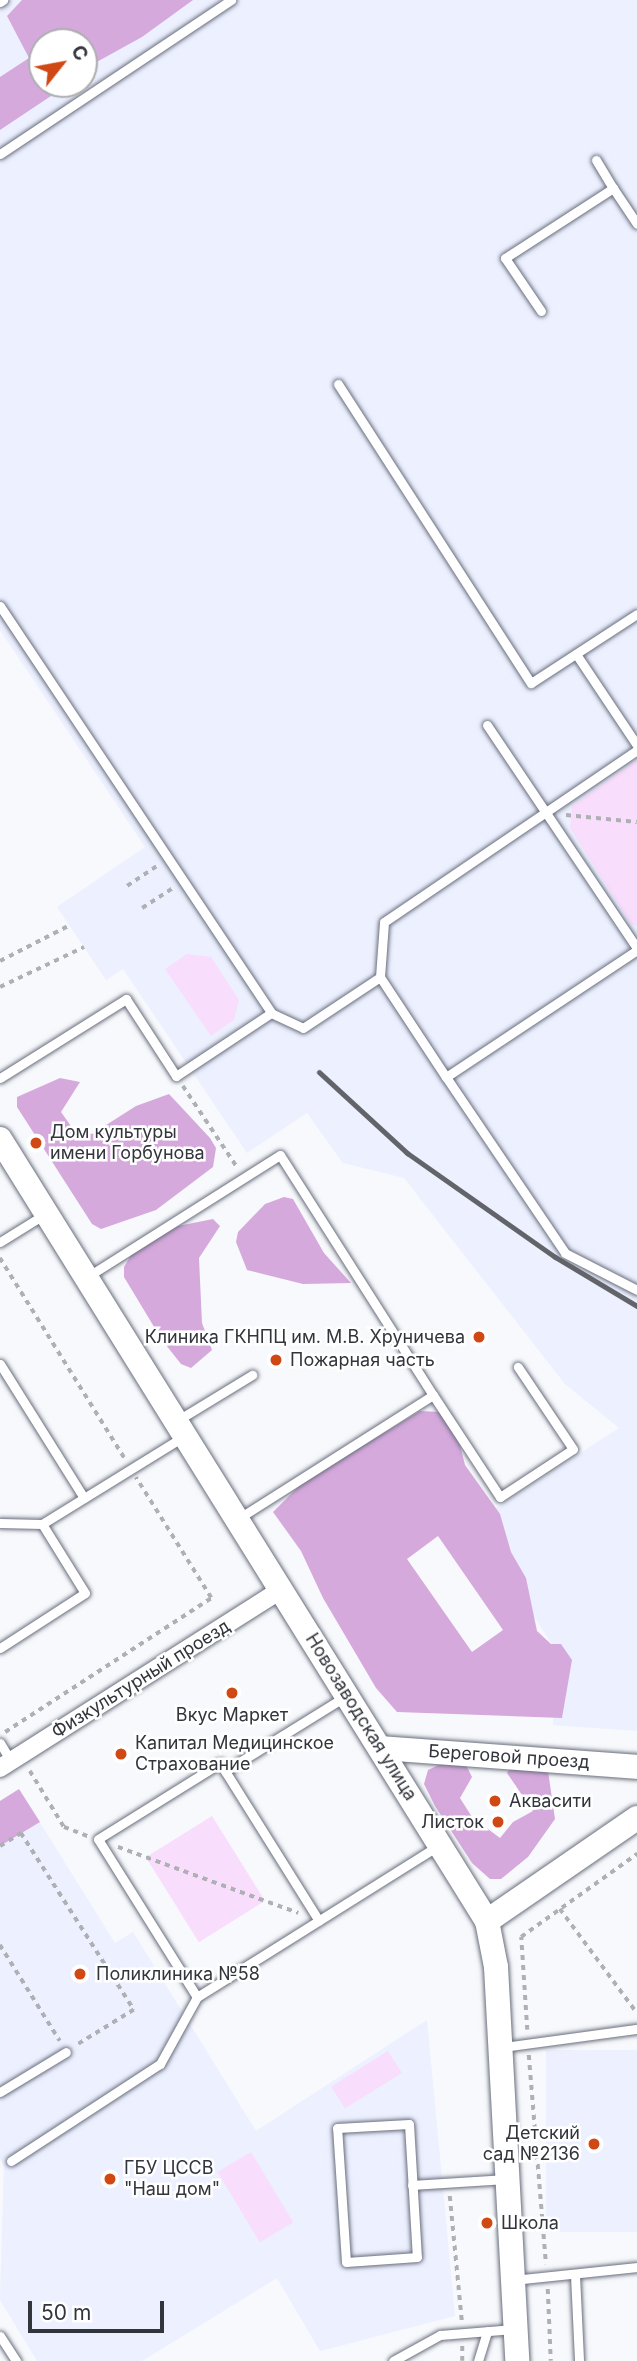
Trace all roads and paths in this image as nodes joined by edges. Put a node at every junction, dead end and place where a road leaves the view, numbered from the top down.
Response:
1 (232, 0) edge
2 (0, 154) edge
3 (596, 160) dead end
4 (613, 188) junction
5 (637, 224) edge
6 (541, 311) dead end
7 (338, 384) dead end
8 (0, 606) edge
9 (637, 614) edge
10 (576, 654) junction
11 (487, 725) dead end
12 (637, 747) edge
13 (546, 813) junction
14 (637, 822) edge
15 (168, 859) junction
16 (183, 881) junction
17 (127, 887) dead end
18 (142, 908) dead end
19 (70, 925) dead end
20 (84, 947) dead end
21 (637, 949) edge
22 (0, 961) edge
23 (380, 977) junction
24 (0, 987) edge
25 (271, 1013) junction
26 (176, 1076) junction
27 (446, 1077) junction
28 (0, 1078) edge
29 (0, 1139) edge
30 (244, 1178) junction
31 (46, 1213) junction
32 (0, 1242) edge
33 (0, 1258) edge
34 (87, 1278) junction
35 (637, 1290) edge
36 (0, 1364) edge
37 (518, 1367) dead end
38 (252, 1375) dead end
39 (433, 1395) junction
40 (181, 1428) junction
41 (131, 1469) junction
42 (84, 1498) junction
43 (238, 1519) junction
44 (0, 1523) edge
45 (42, 1524) junction
46 (281, 1590) junction
47 (0, 1648) edge
48 (347, 1695) junction
49 (0, 1735) edge
50 (0, 1743) edge
51 (381, 1748) junction
52 (6, 1764) edge
53 (637, 1767) edge
54 (30, 1771) dead end
55 (225, 1771) junction
56 (637, 1818) edge
57 (98, 1839) junction
58 (441, 1844) junction
59 (0, 1846) edge
60 (637, 1854) edge
61 (561, 1909) junction
62 (486, 1920) junction
63 (319, 1921) junction
64 (0, 1945) edge
65 (197, 1997) junction
66 (637, 2013) edge
67 (637, 2029) edge
68 (528, 2043) junction
69 (499, 2048) junction
70 (66, 2052) junction
71 (0, 2092) edge
72 (10, 2161) dead end
73 (532, 2173) dead end
74 (507, 2179) junction
75 (449, 2182) junction
76 (412, 2185) junction
77 (637, 2267) edge
78 (575, 2275) junction
79 (512, 2281) junction
80 (515, 2329) junction
81 (487, 2331) junction
82 (463, 2333) junction
83 (0, 2336) edge
84 (16, 2361) edge
85 (393, 2361) edge
86 (462, 2361) edge
87 (478, 2361) edge
88 (517, 2361) edge
89 (579, 2361) edge

1 - 2 lane
3 - 4 lane
4 - 5 lane
4 - 6 lane
7 - 10 lane
8 - 15 lane
9 - 10 lane
10 - 12 lane
11 - 13 lane
12 - 13 lane
13 - 14 path
13 - 21 lane
13 - 23 lane
15 - 16 lane
15 - 17 path
16 - 18 path
16 - 25 lane
19 - 22 path
20 - 24 path
21 - 27 lane
23 - 25 lane
23 - 27 lane
25 - 26 lane
26 - 28 lane
26 - 30 path
27 - 35 lane
29 - 31 street, Новозаводская улица
30 - 34 lane
30 - 39 lane
31 - 32 lane
31 - 34 street, Новозаводская улица
33 - 41 path
34 - 40 street, Новозаводская улица
36 - 42 lane
37 - 39 lane
38 - 40 lane
39 - 43 lane
40 - 41 lane
40 - 43 street, Новозаводская улица
41 - 42 lane
41 - 49 path
42 - 45 lane
43 - 46 street, Новозаводская улица
44 - 45 lane
45 - 47 lane
46 - 48 street, Новозаводская улица
46 - 52 street, Физкультурный проезд
48 - 51 street, Новозаводская улица
48 - 55 lane
50 - 52 lane
51 - 53 street, Береговой проезд
51 - 58 street, Новозаводская улица
54 - 57 path
55 - 57 lane
55 - 63 lane
56 - 62 street
57 - 63 path
57 - 65 lane
58 - 62 street, Новозаводская улица
58 - 63 lane
59 - 70 path
60 - 61 path
61 - 66 path
61 - 68 path
62 - 69 street, Новозаводская улица
63 - 65 lane
64 - 70 path
65 - 72 lane
67 - 68 lane
68 - 69 lane
68 - 73 path
69 - 74 street, Новозаводская улица
70 - 71 lane
74 - 75 lane
74 - 79 street, Новозаводская улица
75 - 76 lane
75 - 82 path
76 - 76 lane
77 - 78 lane
78 - 79 lane
78 - 89 lane
79 - 80 street, Новозаводская улица
80 - 81 lane
80 - 88 street, Новозаводская улица
81 - 82 lane
81 - 87 lane
82 - 85 lane
82 - 86 path
83 - 84 lane

